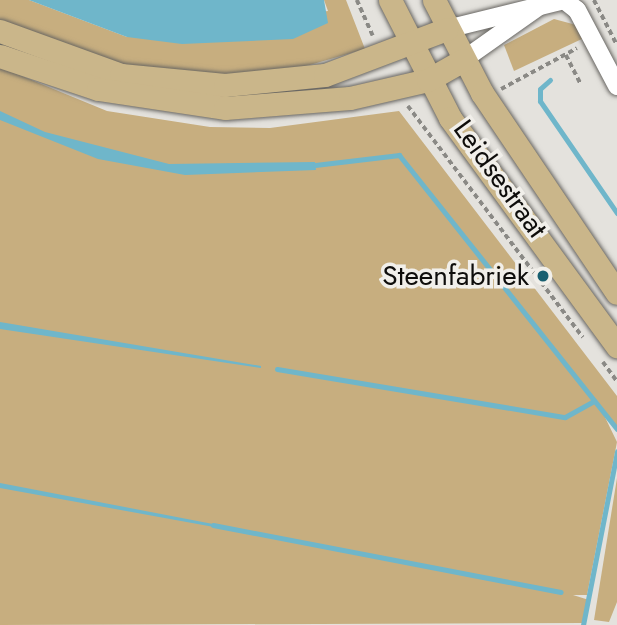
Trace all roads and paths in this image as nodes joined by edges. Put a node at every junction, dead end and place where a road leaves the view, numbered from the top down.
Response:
1 (390, 0) edge
2 (434, 0) edge
3 (594, 0) edge
4 (544, 2) junction
5 (447, 29) junction
6 (610, 30) junction
7 (0, 31) edge
8 (593, 40) junction
9 (409, 44) junction
10 (617, 45) edge
11 (565, 55) junction
12 (0, 56) edge
13 (463, 60) junction
14 (428, 80) junction
15 (581, 84) dead end
16 (617, 86) edge
17 (484, 97) junction
18 (450, 118) junction
19 (617, 293) edge
20 (587, 342) dead end
21 (606, 349) edge
22 (617, 381) edge

1 - 9 main road, Leidsestraat
2 - 5 main road, Leidsestraat
3 - 6 path
4 - 5 street
4 - 8 street
4 - 13 street
5 - 9 main road
5 - 13 main road, Leidsestraat
6 - 8 path, Leidsestraat
6 - 10 path
7 - 9 main road
8 - 11 path, Leidsestraat
8 - 16 street
9 - 14 main road, Leidsestraat
11 - 15 path
11 - 17 path, Leidsestraat
12 - 14 main road
13 - 14 main road
13 - 17 main road, Leidsestraat
14 - 18 main road, Leidsestraat
17 - 19 main road, Leidsestraat
18 - 20 path, Leidsestraat
18 - 21 main road, Leidsestraat
21 - 22 path

